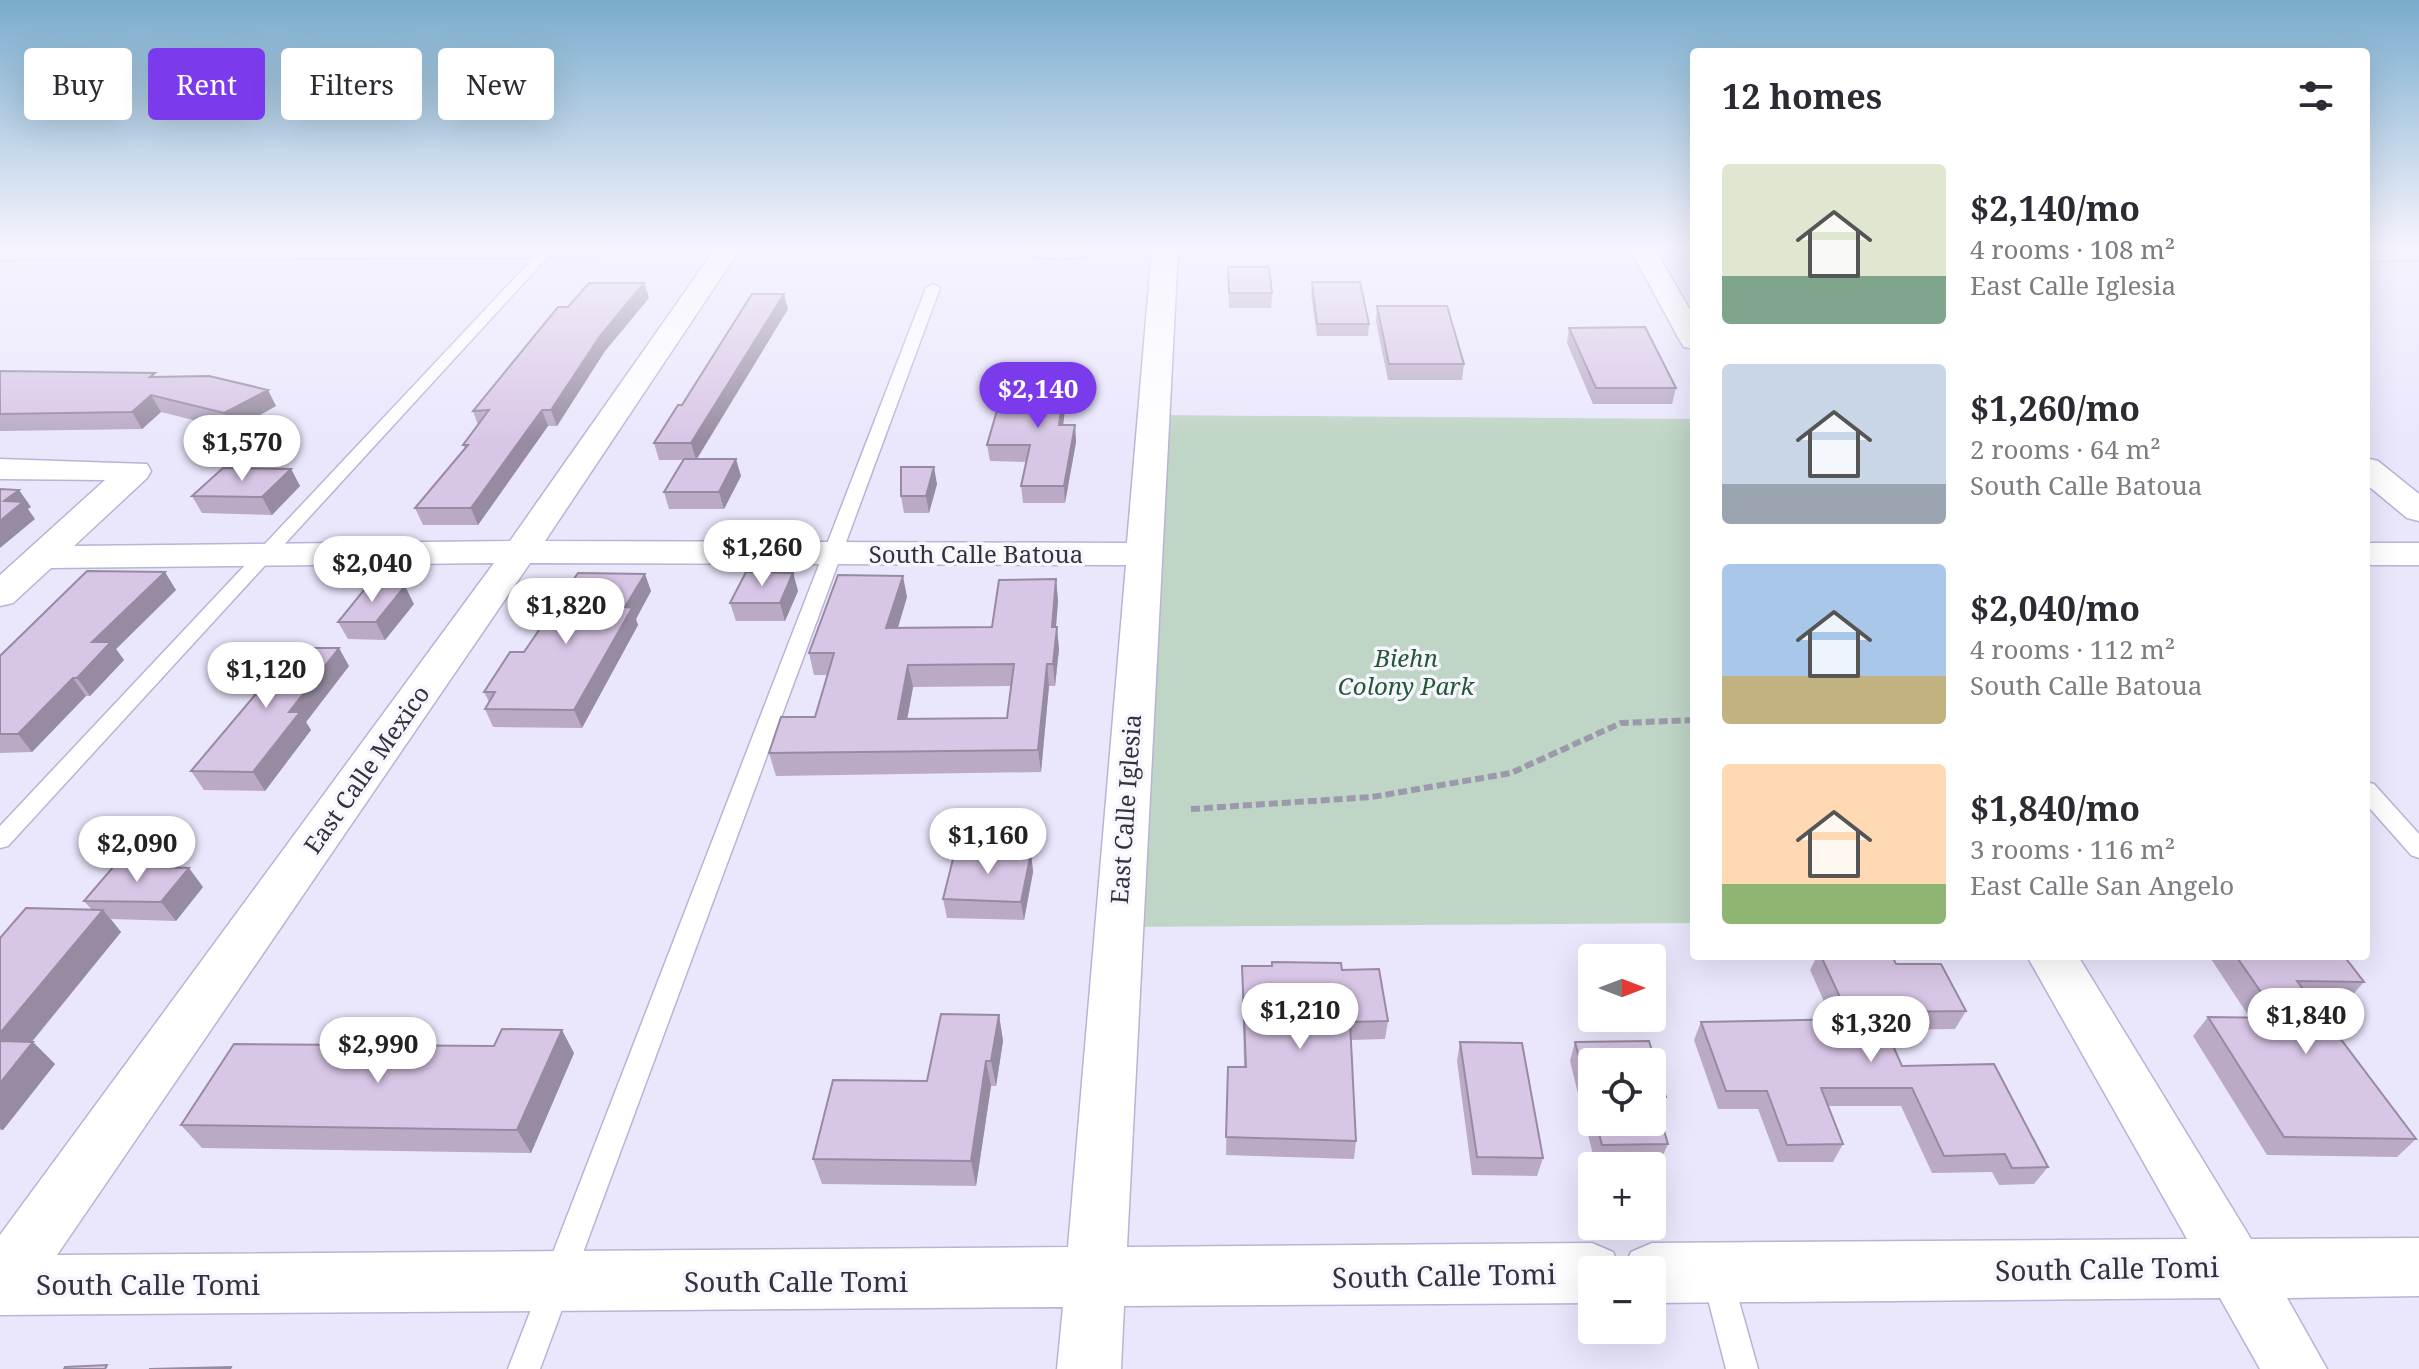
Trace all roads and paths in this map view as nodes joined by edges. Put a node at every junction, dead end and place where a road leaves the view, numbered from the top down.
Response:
1 (490, 313) edge
2 (684, 313) edge
3 (923, 313) edge
4 (1160, 313) edge
5 (1678, 313) edge
6 (1690, 334) edge
7 (0, 469) edge
8 (2370, 471) edge
9 (2419, 511) edge
10 (520, 552) junction
11 (831, 553) junction
12 (266, 554) junction
13 (1142, 554) junction
14 (2370, 554) edge
15 (2419, 554) edge
16 (43, 557) junction
17 (0, 595) edge
18 (1690, 720) edge
19 (2370, 794) edge
20 (1191, 809) dead end
21 (0, 840) edge
22 (2419, 849) edge
23 (2054, 960) edge
24 (2235, 1266) junction
25 (2419, 1267) edge
26 (1716, 1272) junction
27 (1578, 1273) edge
28 (1666, 1273) edge
29 (1095, 1279) junction
30 (557, 1282) junction
31 (0, 1285) edge
32 (524, 1369) edge
33 (1089, 1369) edge
34 (1742, 1369) edge
35 (2295, 1369) edge

1 - 12 lane
2 - 10 street, East Calle Mexico
3 - 11 lane
4 - 13 street, East Calle Iglesia
5 - 6 street
7 - 16 street
8 - 9 street
10 - 11 street, South Calle Batoua
10 - 12 street, South Calle Batoua
10 - 31 street, East Calle Mexico
11 - 13 street, South Calle Batoua
11 - 30 lane
12 - 16 street, South Calle Batoua
12 - 21 lane
13 - 29 street, East Calle Iglesia
14 - 15 street
16 - 17 street
18 - 20 path
19 - 22 lane
23 - 24 street
24 - 25 street, South Calle Tomi
24 - 26 street, South Calle Tomi
24 - 35 street
26 - 28 street, South Calle Tomi
26 - 34 lane
27 - 29 street, South Calle Tomi
29 - 30 street, South Calle Tomi
29 - 33 street, East Calle Iglesia
30 - 31 street, South Calle Tomi
30 - 32 lane

